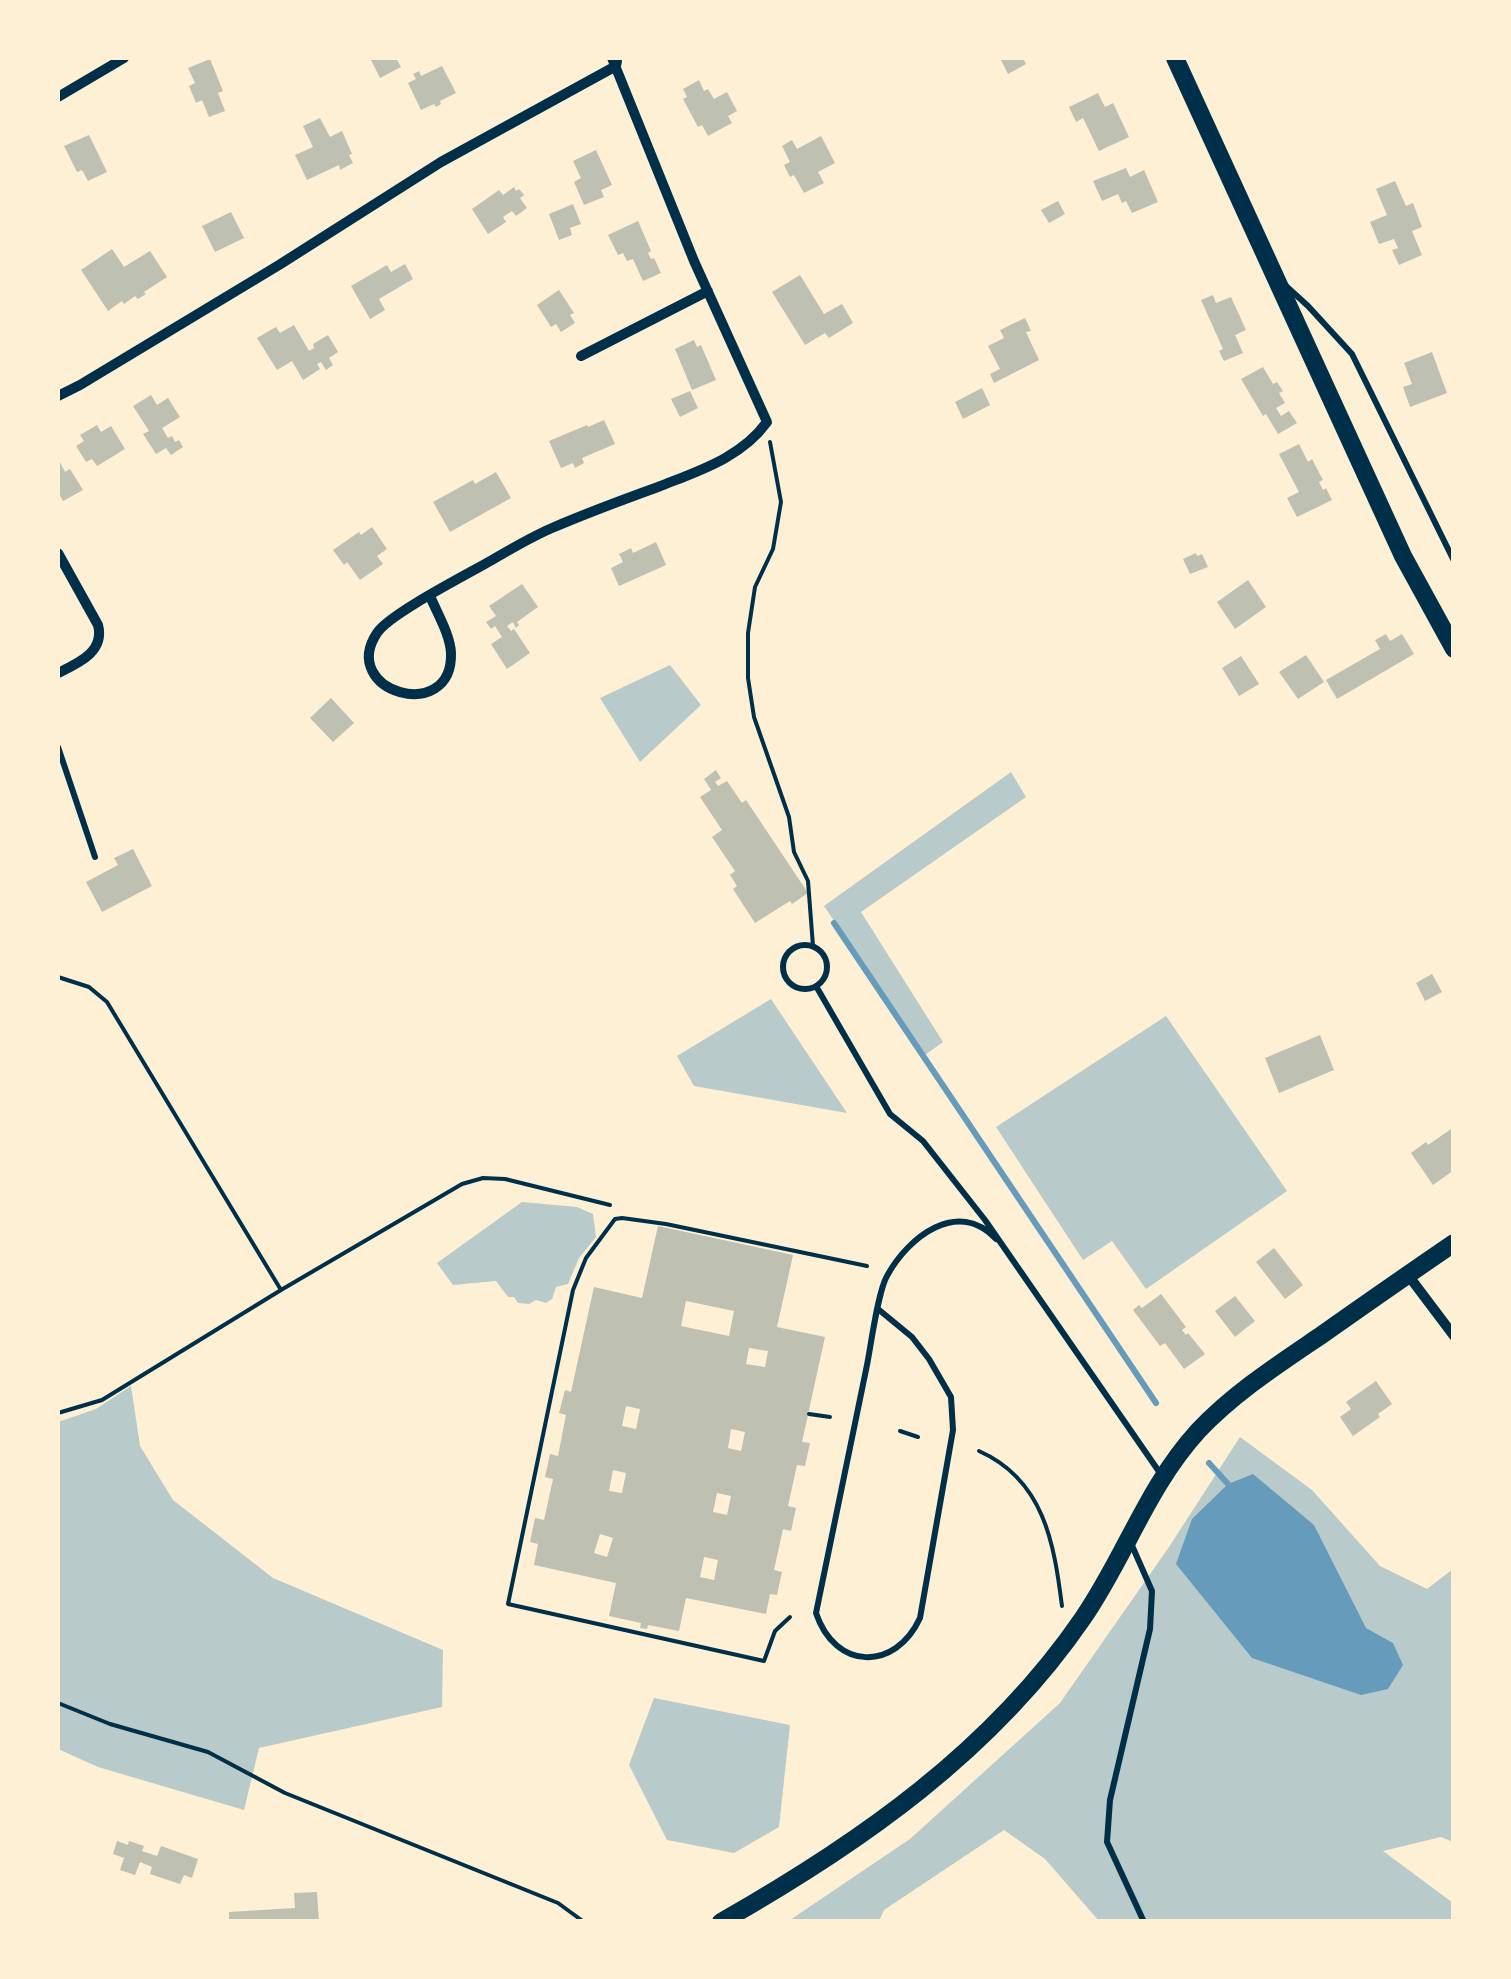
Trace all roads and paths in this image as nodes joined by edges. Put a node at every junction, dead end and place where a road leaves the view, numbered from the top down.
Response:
1 (124, 58) edge
2 (1176, 58) edge
3 (615, 60) edge
4 (58, 97) edge
5 (1274, 276) junction
6 (708, 291) junction
7 (581, 356) dead end
8 (58, 396) edge
9 (767, 422) junction
10 (58, 553) edge
11 (1454, 561) edge
12 (430, 596) junction
13 (1454, 650) edge
14 (58, 673) edge
15 (58, 747) edge
16 (95, 857) dead end
17 (812, 946) junction
18 (58, 977) edge
19 (816, 986) junction
20 (610, 1204) dead end
21 (996, 1238) junction
22 (1454, 1242) edge
23 (867, 1266) dead end
24 (1408, 1275) junction
25 (281, 1290) junction
26 (878, 1309) junction
27 (1454, 1336) edge
28 (58, 1413) edge
29 (808, 1414) dead end
30 (830, 1417) dead end
31 (900, 1431) dead end
32 (918, 1437) dead end
33 (979, 1451) dead end
34 (1163, 1477) junction
35 (1128, 1538) junction
36 (1062, 1606) dead end
37 (790, 1617) dead end
38 (58, 1703) edge
39 (584, 1922) edge
40 (721, 1922) edge
41 (1144, 1922) edge

1 - 4 street
2 - 5 main road
3 - 6 street
3 - 8 street
5 - 11 lane
5 - 13 main road
6 - 7 street
6 - 9 street
9 - 12 street
9 - 17 path
10 - 14 street
12 - 12 street
15 - 16 lane
17 - 19 lane
17 - 19 lane
18 - 25 path
19 - 21 lane
20 - 25 path
21 - 26 lane
21 - 34 lane
22 - 24 main road
23 - 37 path
24 - 27 street
24 - 34 main road
25 - 28 path
26 - 26 lane
29 - 30 path
31 - 32 path
33 - 36 path
34 - 35 main road
35 - 40 main road
35 - 41 lane
38 - 39 path

